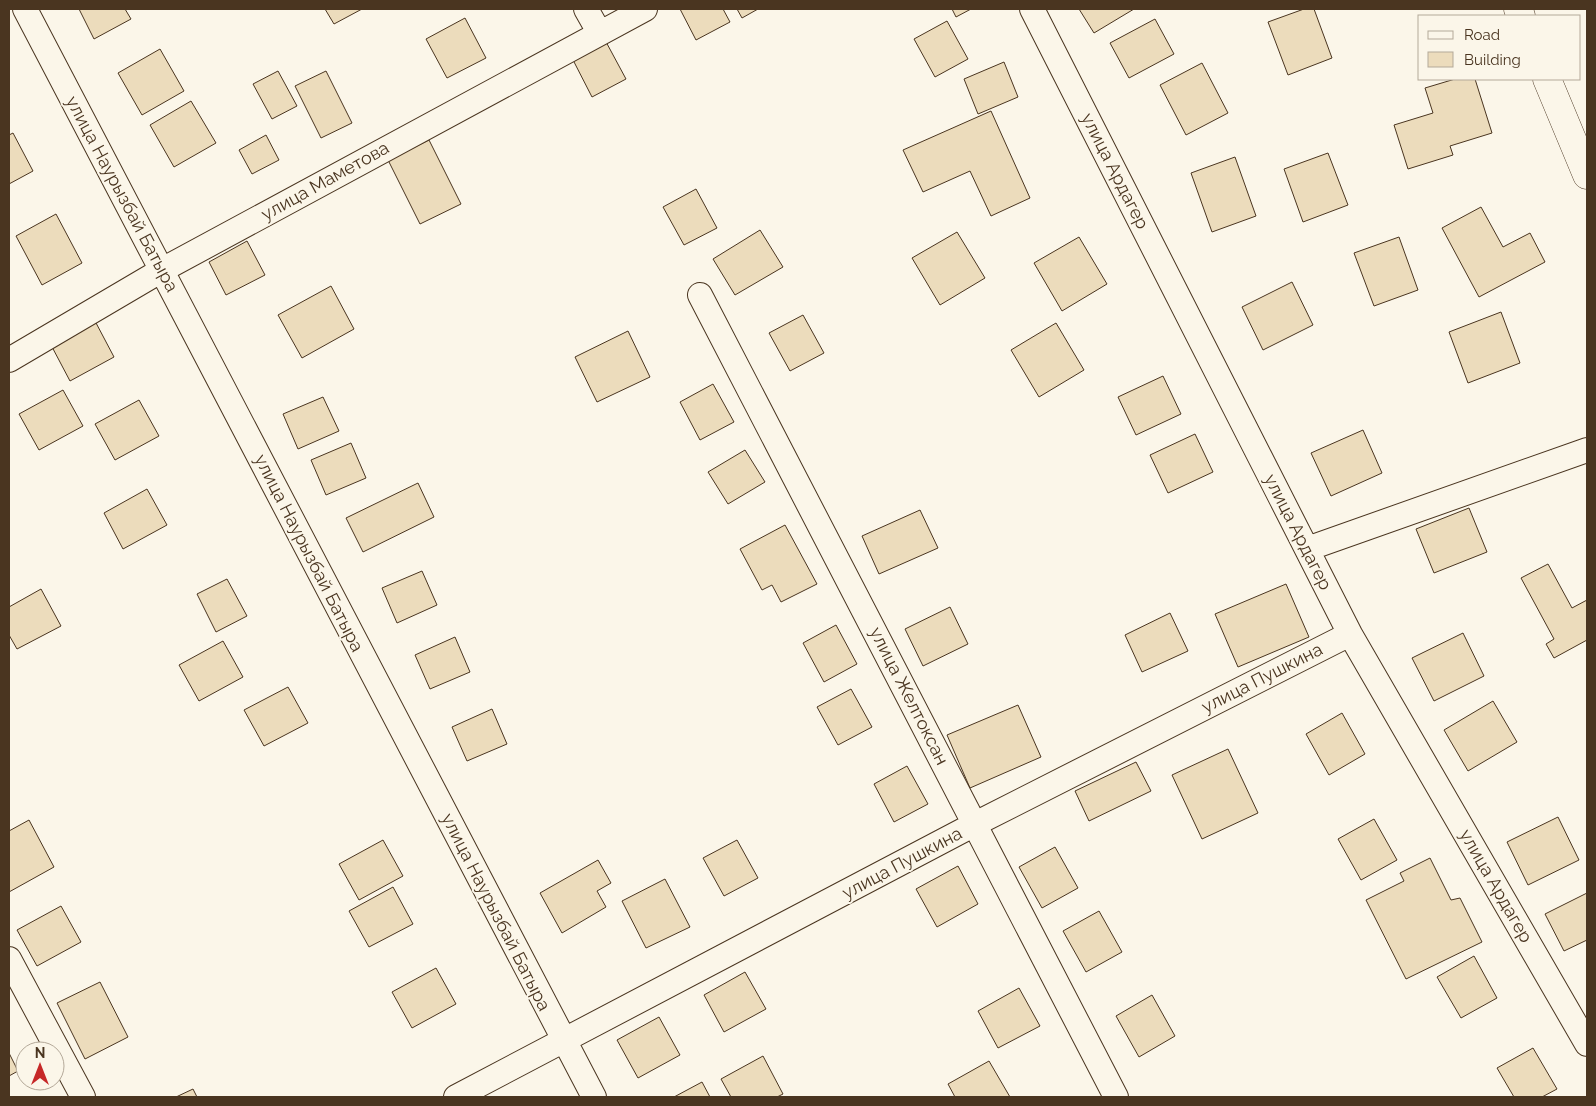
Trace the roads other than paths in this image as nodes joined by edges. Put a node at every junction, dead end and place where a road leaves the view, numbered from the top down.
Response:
1 (25, 9) edge
2 (586, 9) edge
3 (645, 9) edge
4 (1032, 9) edge
5 (599, 32) junction
6 (1547, 80) edge
7 (1587, 175) edge
8 (162, 270) junction
9 (700, 295) dead end
10 (9, 360) edge
11 (1587, 450) edge
12 (1307, 548) junction
13 (1350, 634) junction
14 (975, 824) junction
15 (9, 959) edge
16 (563, 1040) junction
17 (1587, 1044) edge
18 (83, 1097) edge
19 (456, 1097) edge
20 (594, 1097) edge
21 (1116, 1097) edge

1 - 8 street, улица Наурызбай Батыра
2 - 5 street
3 - 5 street, улица Маметова
4 - 12 street, улица Ардагер
5 - 8 street, улица Маметова
6 - 7 main road
8 - 10 street, улица Маметова
8 - 16 street, улица Наурызбай Батыра
9 - 14 street, улица Желтоксан
11 - 12 street
12 - 13 street, улица Ардагер
13 - 14 street, улица Пушкина
13 - 17 street, улица Ардагер
14 - 16 street, улица Пушкина
14 - 21 street, улица Желтоксан
15 - 18 street
16 - 19 street, улица Пушкина
16 - 20 street, улица Наурызбай Батыра

